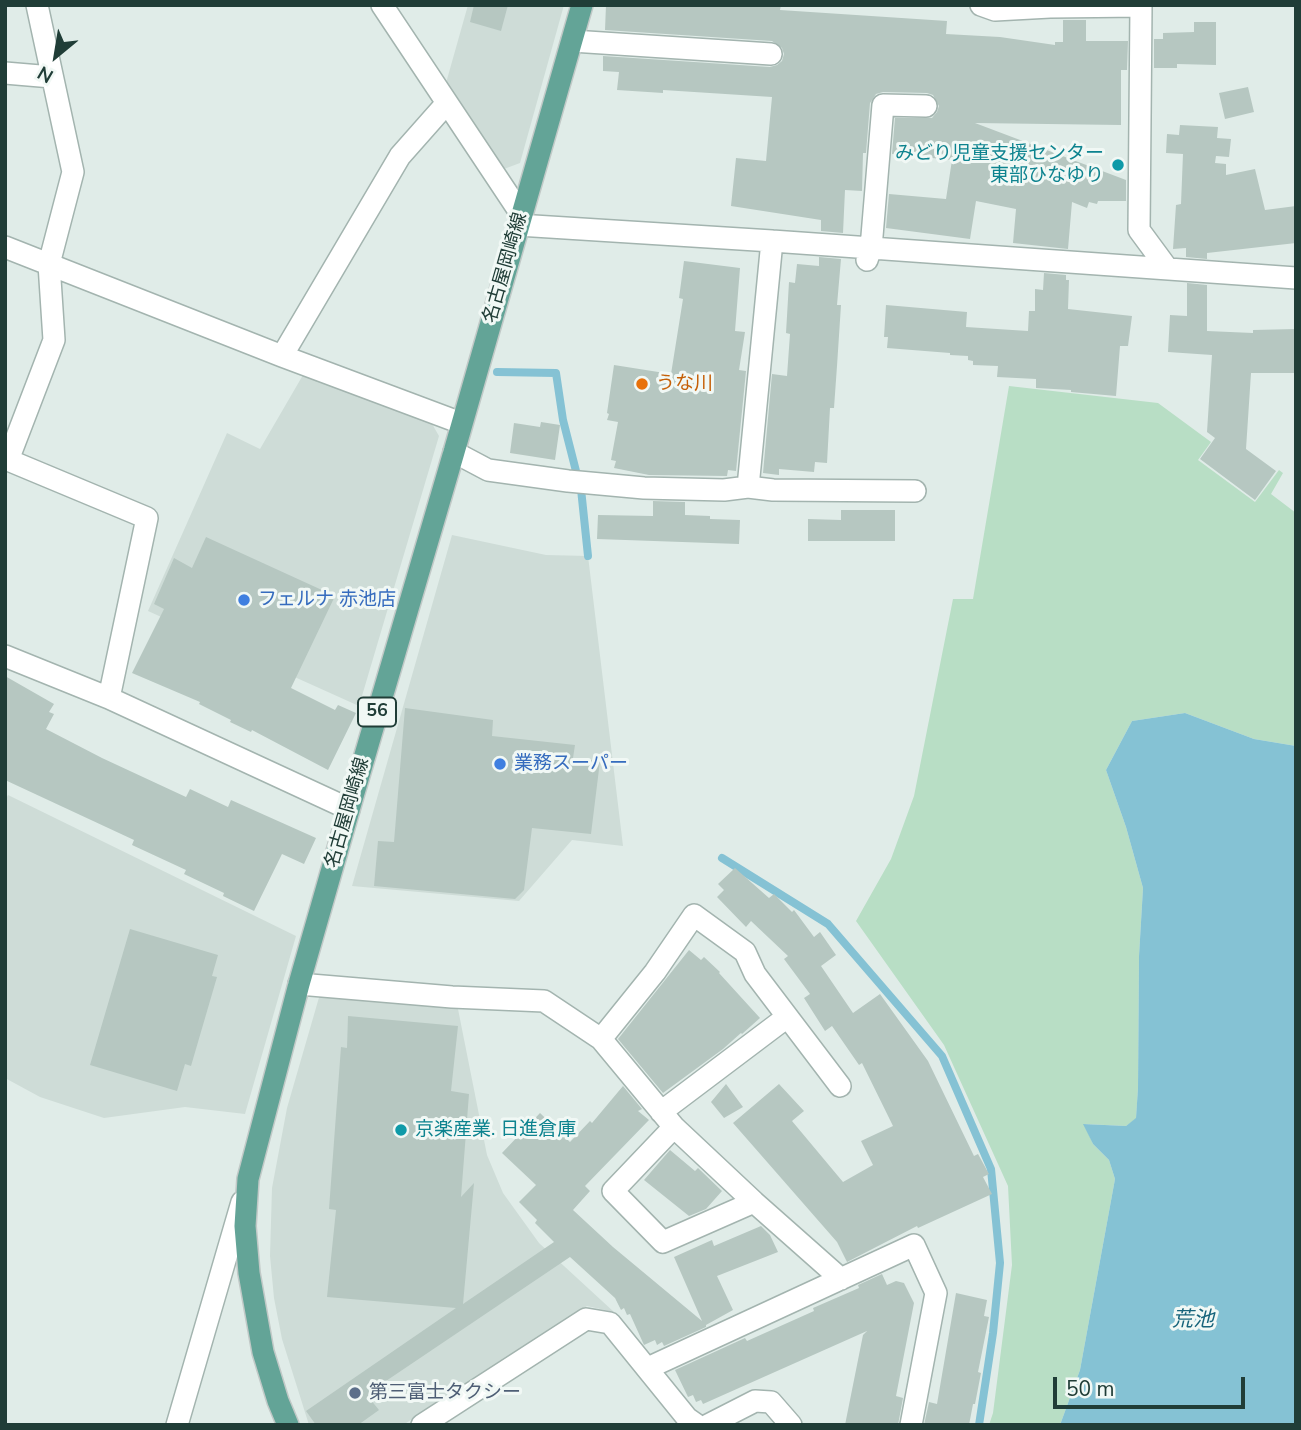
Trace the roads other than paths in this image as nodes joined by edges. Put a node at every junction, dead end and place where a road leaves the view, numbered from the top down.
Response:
1 (37, 5) edge
2 (382, 5) edge
3 (401, 5) edge
4 (582, 5) edge
5 (981, 5) edge
6 (1050, 6) edge
7 (395, 27) junction
8 (572, 41) junction
9 (771, 54) dead end
10 (5, 73) edge
11 (52, 77) junction
12 (446, 104) junction
13 (926, 106) dead end
14 (520, 220) junction
15 (772, 241) junction
16 (5, 247) edge
17 (869, 254) junction
18 (49, 264) junction
19 (1167, 268) junction
20 (1296, 278) edge
21 (282, 356) junction
22 (461, 423) junction
23 (454, 452) junction
24 (748, 487) junction
25 (915, 491) dead end
26 (7, 659) edge
27 (109, 698) junction
28 (349, 809) junction
29 (299, 984) junction
30 (787, 1017) junction
31 (601, 1039) junction
32 (840, 1086) dead end
33 (668, 1119) junction
34 (248, 1180) junction
35 (754, 1202) junction
36 (841, 1279) junction
37 (648, 1368) junction
38 (177, 1425) edge
39 (288, 1425) edge
40 (422, 1425) edge
41 (697, 1425) edge
42 (708, 1425) edge
43 (791, 1425) edge
44 (911, 1425) edge

1 - 11 street
2 - 7 street
3 - 7 street
4 - 8 main road, 名古屋岡崎線 / 56
5 - 6 street
6 - 19 street
7 - 12 street
8 - 9 street
8 - 14 main road, 名古屋岡崎線 / 56
10 - 11 street
11 - 18 street
12 - 14 street
12 - 21 street
13 - 17 street
14 - 15 street
14 - 22 main road, 名古屋岡崎線 / 56
15 - 17 street
15 - 24 street
16 - 18 street
17 - 19 street
18 - 21 street
18 - 27 street
19 - 20 street
21 - 22 street
22 - 23 main road, 名古屋岡崎線 / 56
23 - 24 street
23 - 28 main road, 名古屋岡崎線 / 56
24 - 25 street
26 - 27 street
27 - 28 street
28 - 29 main road, 名古屋岡崎線 / 56
29 - 31 street
29 - 34 main road, 名古屋岡崎線 / 56
30 - 31 street
30 - 32 street
30 - 33 street
31 - 33 street
33 - 35 street
33 - 35 street
34 - 38 street
34 - 39 main road, 名古屋岡崎線 / 56
35 - 36 street
36 - 37 street
36 - 44 street
37 - 40 street
37 - 41 street
42 - 43 street

